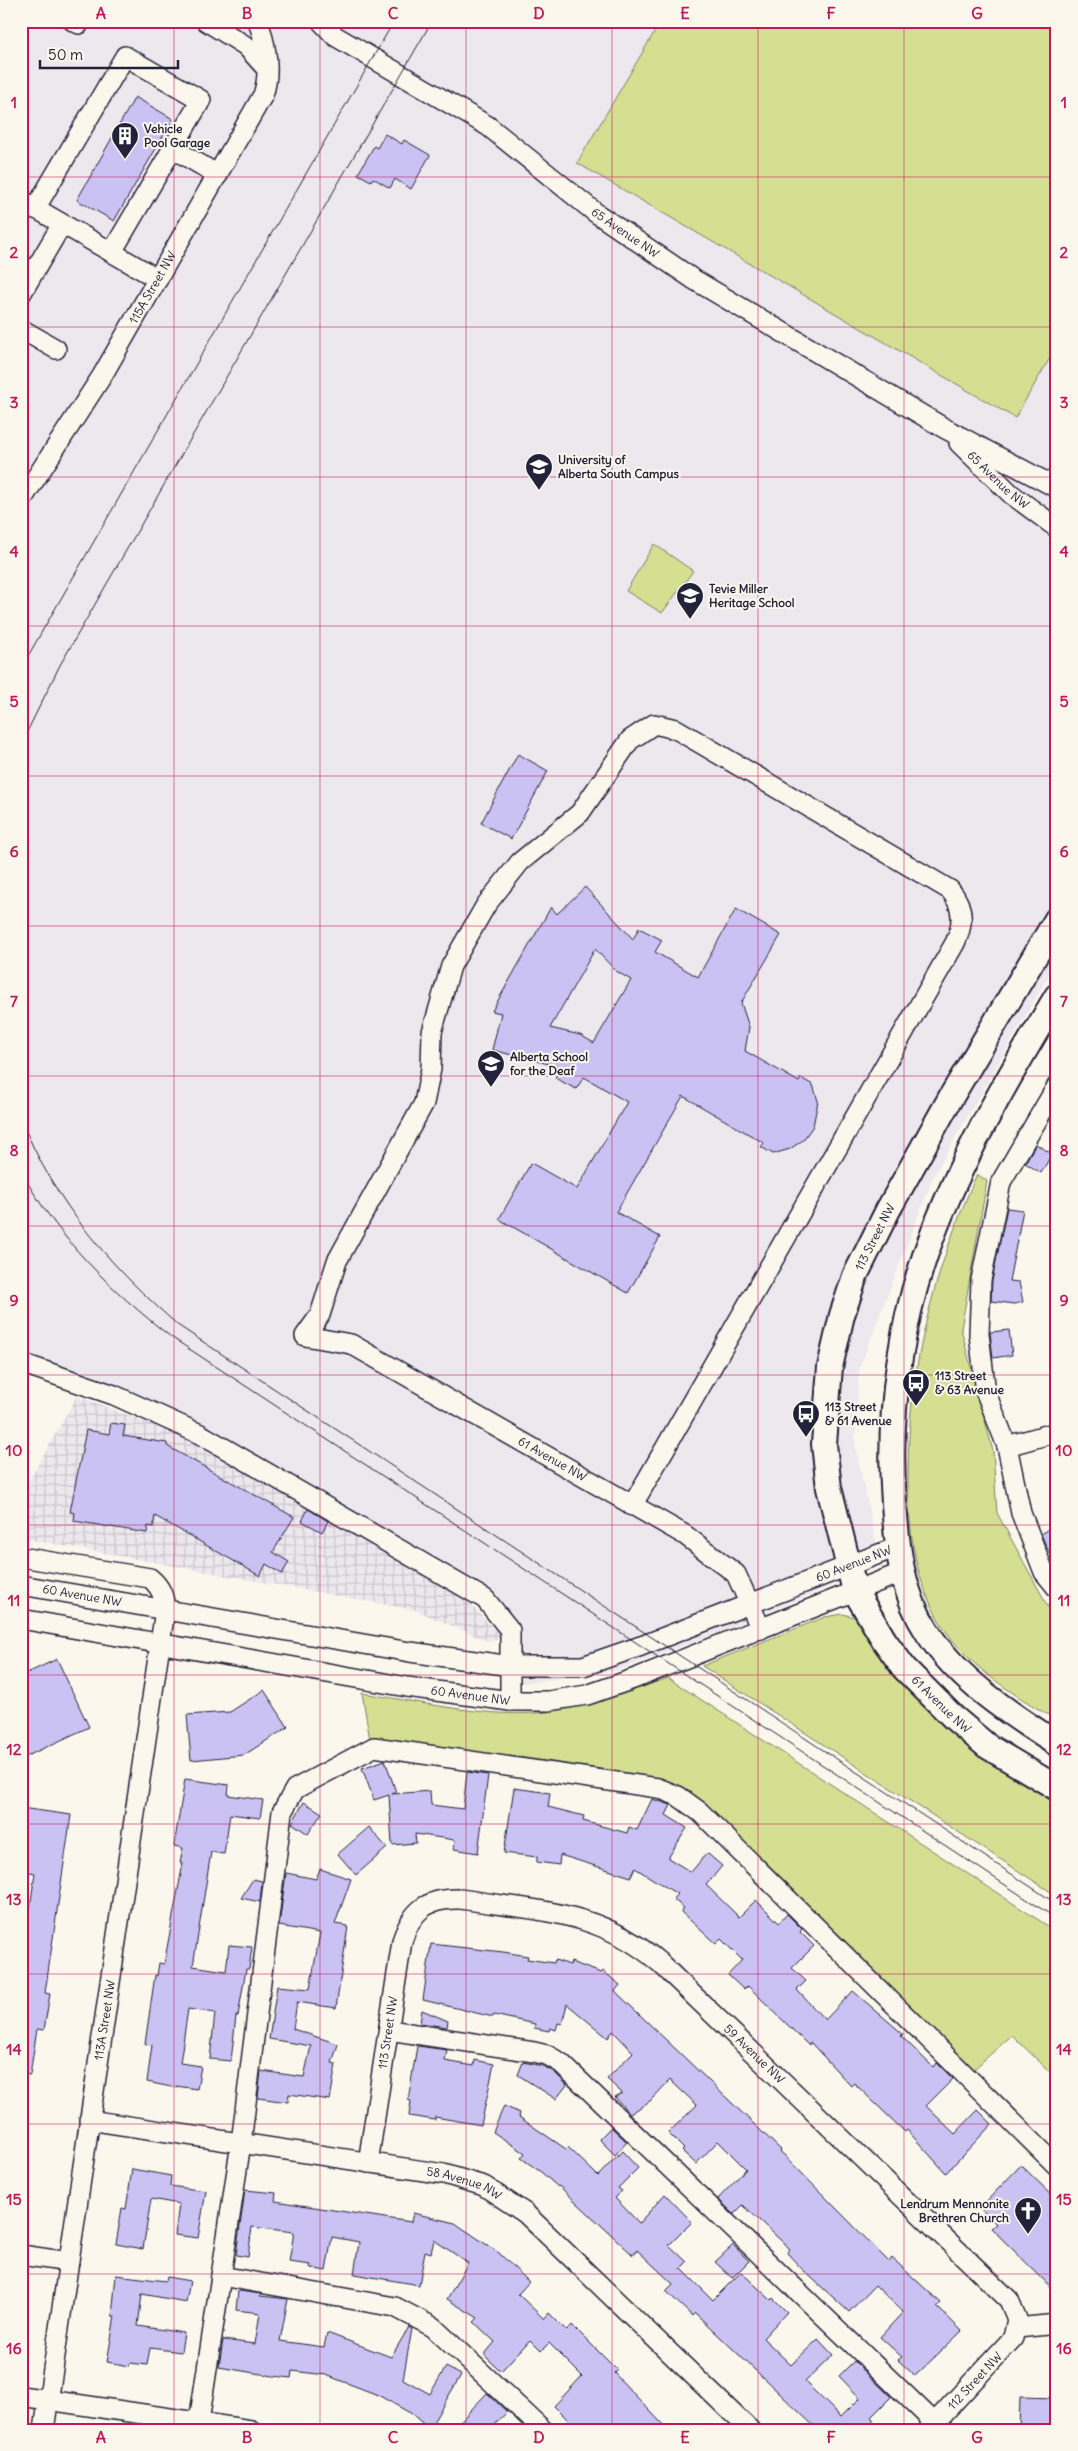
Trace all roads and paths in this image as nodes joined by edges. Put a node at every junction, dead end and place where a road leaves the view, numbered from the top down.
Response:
1 (206, 21) edge
2 (258, 21) edge
3 (321, 21) edge
4 (265, 67) junction
5 (172, 148) junction
6 (218, 175) junction
7 (28, 205) edge
8 (62, 224) junction
9 (112, 252) junction
10 (158, 279) junction
11 (21, 294) edge
12 (21, 330) edge
13 (56, 349) dead end
14 (944, 428) junction
15 (1057, 488) edge
16 (21, 501) edge
17 (1057, 528) edge
18 (1057, 919) edge
19 (1057, 996) edge
20 (1057, 1086) edge
21 (21, 1363) edge
22 (1057, 1432) edge
23 (1007, 1446) junction
24 (632, 1506) junction
25 (897, 1547) junction
26 (21, 1557) edge
27 (849, 1566) junction
28 (903, 1572) junction
29 (21, 1585) edge
30 (1057, 1588) edge
31 (855, 1591) junction
32 (751, 1604) junction
33 (165, 1610) junction
34 (21, 1620) edge
35 (761, 1629) junction
36 (161, 1644) junction
37 (511, 1666) junction
38 (510, 1701) junction
39 (1057, 1744) edge
40 (1057, 1788) edge
41 (422, 1907) joint
42 (389, 2030) junction
43 (90, 2120) junction
44 (241, 2143) junction
45 (368, 2163) junction
46 (1057, 2166) edge
47 (21, 2255) edge
48 (69, 2262) junction
49 (220, 2276) junction
50 (1057, 2324) edge
51 (1017, 2328) junction
52 (21, 2396) edge
53 (49, 2400) junction
54 (190, 2424) edge
55 (935, 2428) edge
56 (44, 2430) edge
57 (251, 2430) edge
58 (543, 2430) edge
59 (750, 2430) edge

1 - 4 street
2 - 4 street, 115A Street NW
3 - 14 street, 65 Avenue NW
4 - 6 street, 115A Street NW
5 - 6 street
5 - 7 street
5 - 9 street
6 - 10 street, 115A Street NW
7 - 8 street
8 - 9 street
8 - 11 street
9 - 10 street
10 - 16 street, 115A Street NW
12 - 13 street
14 - 15 street, 65 Avenue NW
14 - 17 street, 65 Avenue NW
18 - 27 main road, 113 Street NW
19 - 25 main road
20 - 23 street
21 - 37 street
22 - 23 street
23 - 30 street
24 - 24 street, 61 Avenue NW
24 - 32 street, 61 Avenue NW
25 - 27 street, 60 Avenue NW
25 - 28 main road
26 - 33 street
27 - 31 main road, 113 Street NW
27 - 32 street, 60 Avenue NW
28 - 31 street, 60 Avenue NW
28 - 39 main road
29 - 33 street, 60 Avenue NW
31 - 35 street, 60 Avenue NW
31 - 40 main road, 61 Avenue NW
32 - 35 street, 61 Avenue NW
32 - 37 street, 60 Avenue NW
33 - 36 street, 113A Street NW
33 - 37 street, 60 Avenue NW
34 - 36 street, 60 Avenue NW
35 - 38 street, 60 Avenue NW
36 - 38 street, 60 Avenue NW
36 - 43 street, 113A Street NW
37 - 38 street
41 - 42 street, 113 Street NW
41 - 51 street, 59 Avenue NW
42 - 45 street, 113 Street NW
42 - 55 street
43 - 44 street, 58 Avenue NW
43 - 48 street, 113A Street NW
44 - 45 street, 58 Avenue NW
44 - 46 street
44 - 49 street
45 - 59 street, 58 Avenue NW
47 - 48 street
48 - 53 street, 113A Street NW
49 - 54 street
49 - 58 street
50 - 51 street
51 - 55 street, 112 Street NW
52 - 53 street
53 - 54 street
53 - 56 street, 113A Street NW
54 - 57 street

